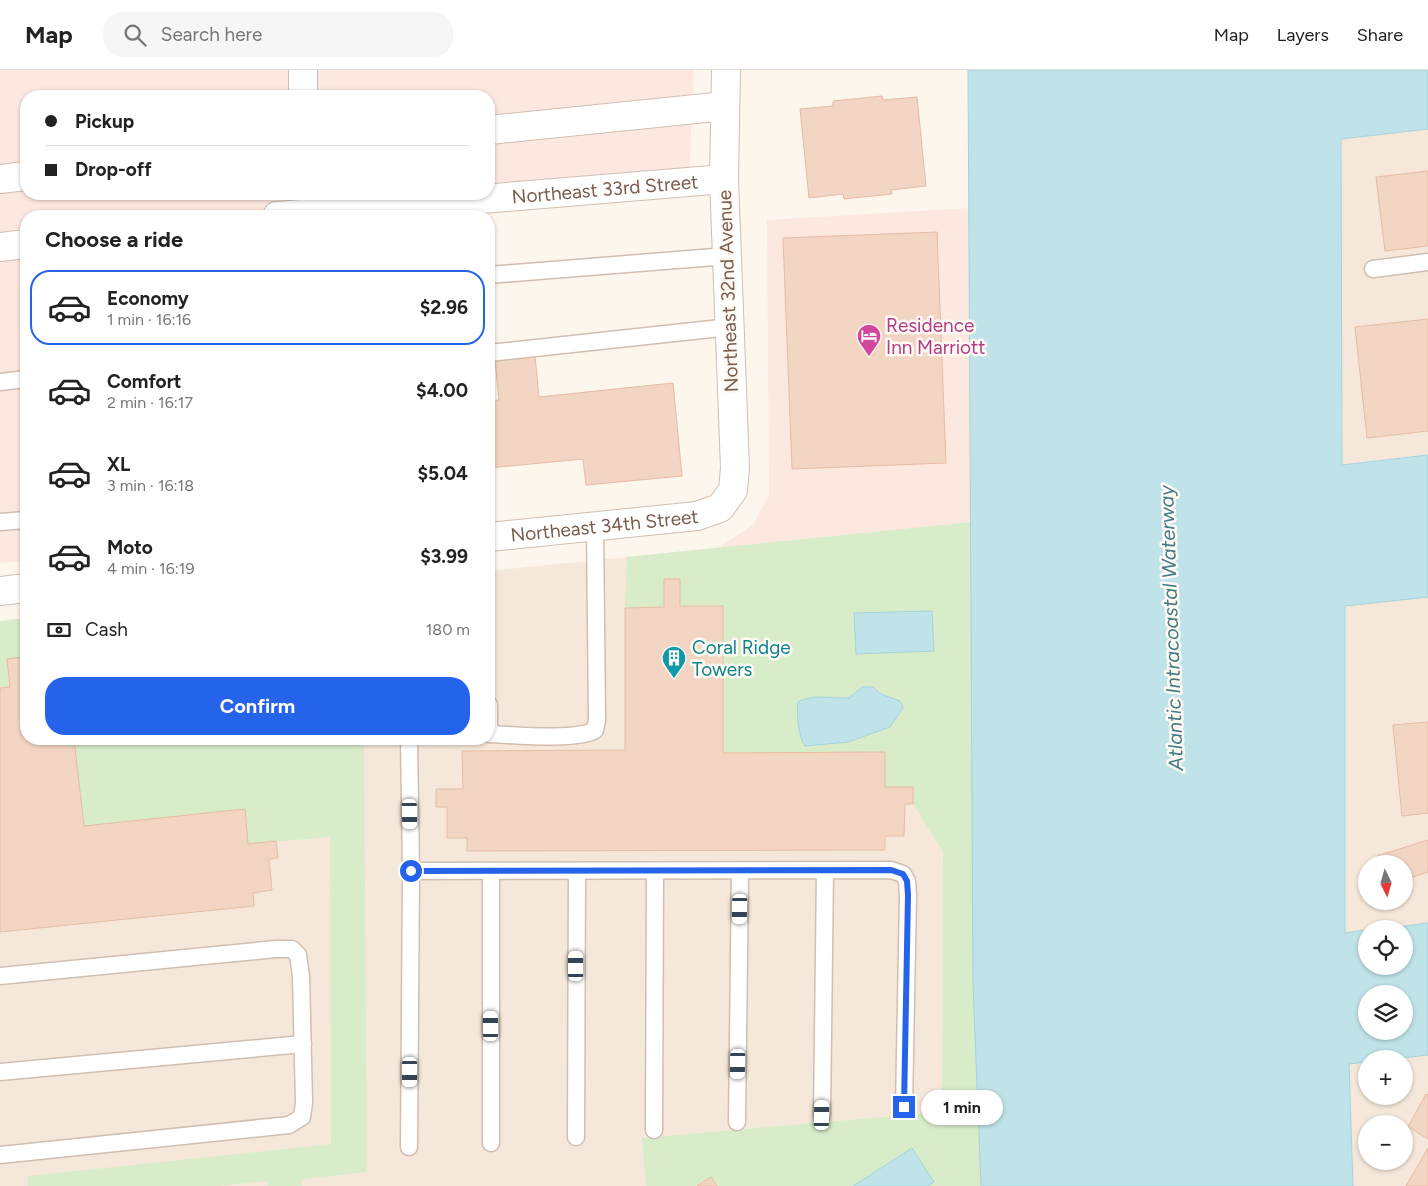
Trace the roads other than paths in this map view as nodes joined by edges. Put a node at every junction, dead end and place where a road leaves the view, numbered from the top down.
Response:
1 (303, 70) edge
2 (726, 70) edge
3 (303, 90) edge
4 (725, 106) junction
5 (495, 129) edge
6 (20, 177) edge
7 (0, 179) edge
8 (724, 179) junction
9 (495, 195) edge
10 (421, 200) edge
11 (305, 208) edge
12 (20, 245) edge
13 (0, 247) edge
14 (727, 256) junction
15 (1428, 262) edge
16 (1373, 269) dead end
17 (495, 275) edge
18 (730, 327) junction
19 (495, 352) edge
20 (20, 380) edge
21 (0, 382) edge
22 (720, 508) joint
23 (20, 520) edge
24 (0, 522) edge
25 (595, 527) junction
26 (495, 536) edge
27 (20, 589) edge
28 (0, 591) edge
29 (495, 734) edge
30 (409, 745) edge
31 (655, 870) junction
32 (740, 870) junction
33 (825, 870) junction
34 (411, 871) junction
35 (491, 871) junction
36 (577, 871) junction
37 (0, 976) edge
38 (303, 1044) junction
39 (0, 1072) edge
40 (904, 1107) dead end
41 (822, 1115) dead end
42 (738, 1122) dead end
43 (654, 1130) dead end
44 (576, 1137) dead end
45 (491, 1143) dead end
46 (409, 1147) dead end
47 (0, 1155) edge

1 - 3 street
2 - 4 street, Northeast 32nd Avenue
4 - 5 street
4 - 8 street, Northeast 32nd Avenue
6 - 7 street
8 - 9 street, Northeast 33rd Street
8 - 14 street, Northeast 32nd Avenue
10 - 11 street, Northeast 33rd Street
12 - 13 street
14 - 17 lane
14 - 18 street, Northeast 32nd Avenue
15 - 16 lane
18 - 19 lane
18 - 22 street, Northeast 32nd Avenue
20 - 21 lane
22 - 25 street, Northeast 34th Street
23 - 24 lane
25 - 26 street, Northeast 34th Street
25 - 29 lane
27 - 28 street
30 - 34 lane
31 - 32 lane
31 - 36 lane
31 - 43 lane
32 - 33 lane
32 - 42 lane
33 - 40 lane
33 - 41 lane
34 - 35 lane
34 - 46 lane
35 - 36 lane
35 - 45 lane
36 - 44 lane
37 - 38 lane
38 - 39 lane
38 - 47 lane

